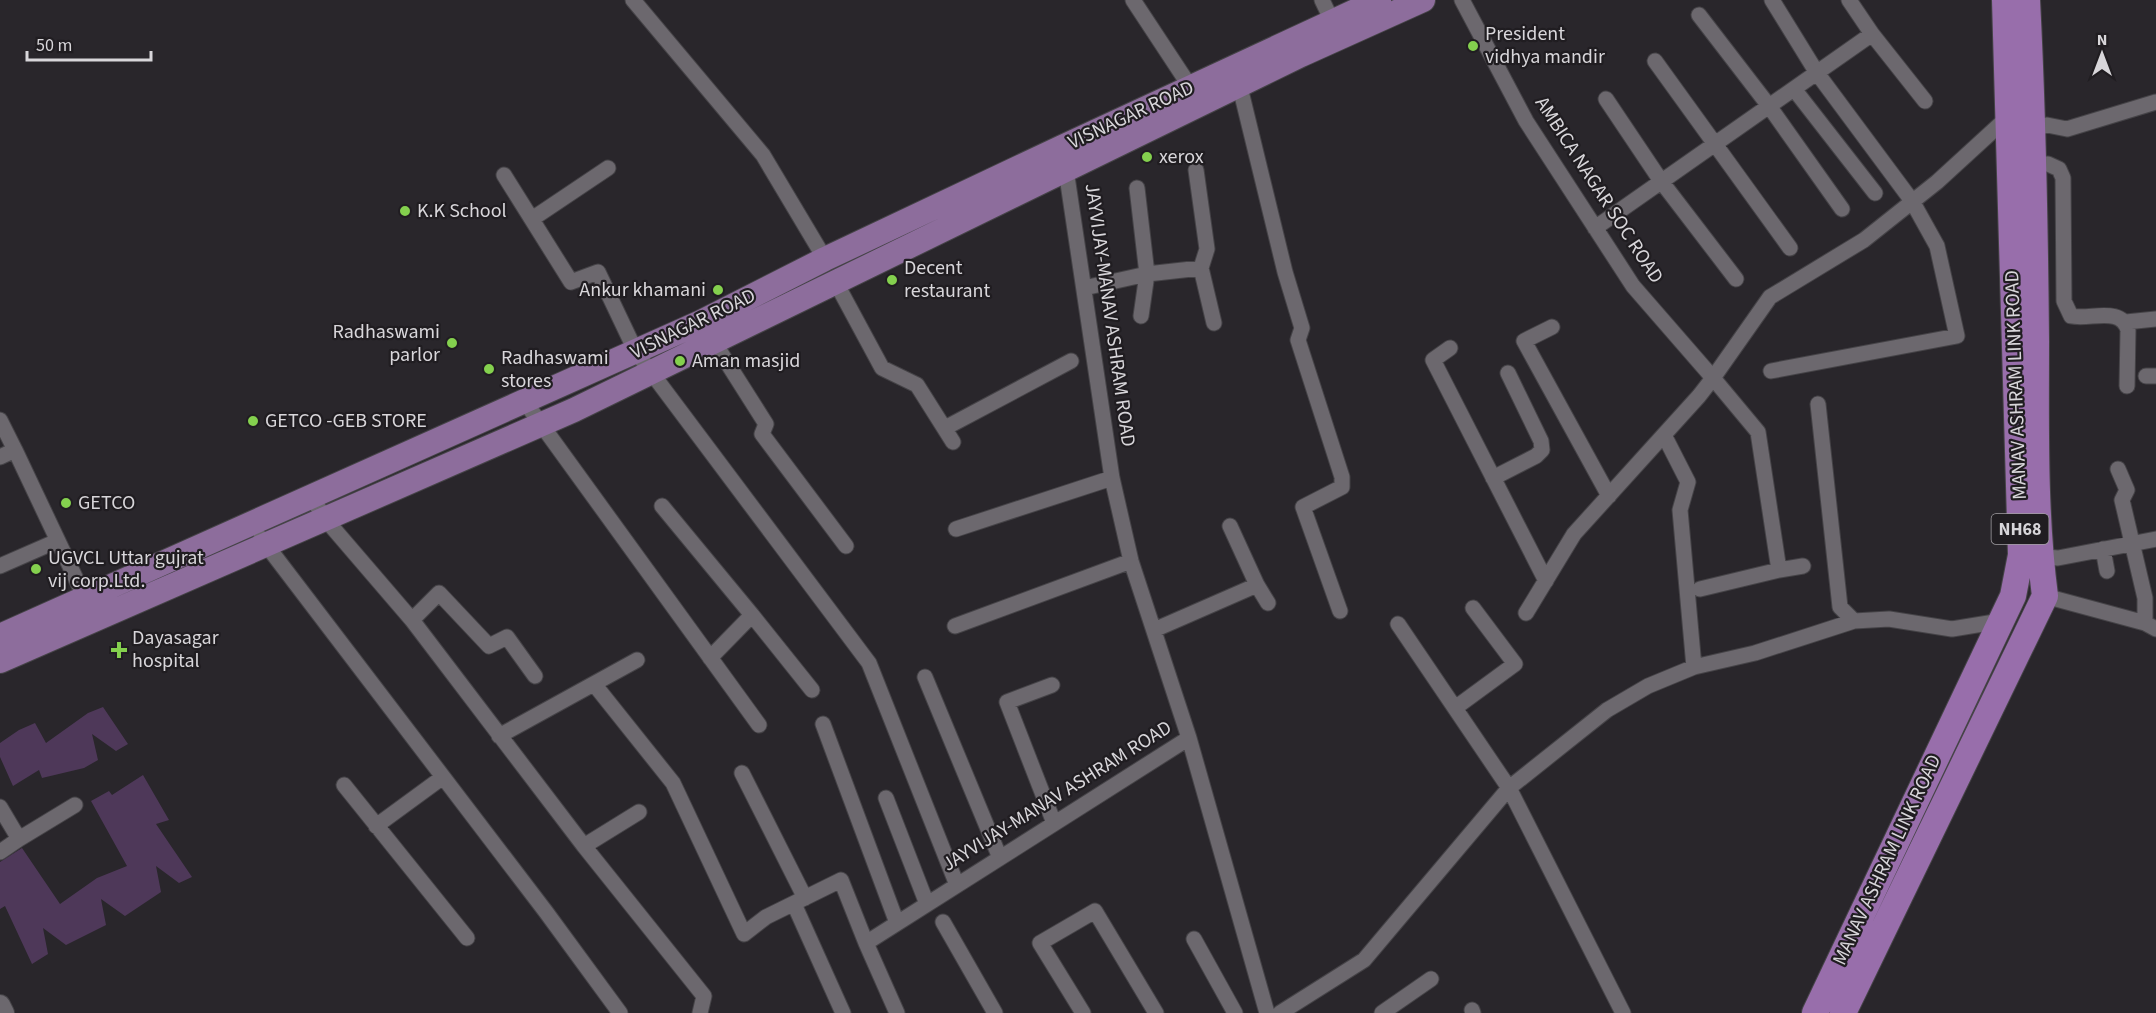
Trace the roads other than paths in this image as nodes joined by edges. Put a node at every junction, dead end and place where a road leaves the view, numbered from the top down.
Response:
1 (633, 0) edge
2 (1133, 0) edge
3 (1322, 0) edge
4 (1379, 0) edge
5 (1423, 0) edge
6 (1462, 0) edge
7 (1772, 0) edge
8 (1849, 0) edge
9 (2005, 0) edge
10 (2027, 0) edge
11 (1700, 15) dead end
12 (1333, 22) junction
13 (1872, 34) junction
14 (1655, 61) dead end
15 (1817, 73) junction
16 (1237, 77) junction
17 (1191, 88) junction
18 (1794, 89) junction
19 (1606, 99) dead end
20 (1925, 101) dead end
21 (2156, 102) edge
22 (1769, 106) junction
23 (2008, 117) junction
24 (2034, 129) junction
25 (1716, 143) junction
26 (1062, 147) junction
27 (2034, 164) junction
28 (608, 168) dead end
29 (1067, 170) junction
30 (1196, 170) dead end
31 (504, 175) dead end
32 (1662, 181) junction
33 (1137, 188) dead end
34 (1875, 193) dead end
35 (1912, 201) junction
36 (1842, 209) dead end
37 (532, 219) junction
38 (1595, 228) junction
39 (1790, 248) dead end
40 (1201, 268) junction
41 (832, 274) junction
42 (1147, 274) junction
43 (1736, 279) dead end
44 (1084, 288) junction
45 (1141, 316) dead end
46 (2156, 319) edge
47 (2126, 322) junction
48 (1214, 323) dead end
49 (1552, 327) dead end
50 (714, 342) junction
51 (1450, 348) dead end
52 (636, 352) junction
53 (1071, 361) dead end
54 (1771, 371) dead end
55 (651, 373) junction
56 (1508, 373) dead end
57 (1713, 378) junction
58 (2127, 386) dead end
59 (525, 402) junction
60 (1818, 404) dead end
61 (0, 420) edge
62 (542, 424) junction
63 (945, 428) junction
64 (1664, 435) junction
65 (953, 442) dead end
66 (15, 450) junction
67 (0, 457) edge
68 (2118, 469) dead end
69 (1112, 478) junction
70 (1493, 478) junction
71 (309, 495) junction
72 (1609, 496) junction
73 (662, 506) dead end
74 (327, 519) junction
75 (250, 524) junction
76 (1230, 526) dead end
77 (956, 529) dead end
78 (2156, 539) edge
79 (57, 542) junction
80 (2132, 543) junction
81 (266, 545) junction
82 (846, 546) dead end
83 (2103, 549) junction
84 (2030, 556) junction
85 (1131, 561) junction
86 (0, 566) edge
87 (1803, 566) dead end
88 (1779, 570) junction
89 (2107, 571) dead end
90 (1546, 581) junction
91 (1257, 585) junction
92 (2149, 587) edge
93 (1700, 589) dead end
94 (2045, 596) junction
95 (85, 598) junction
96 (1268, 603) dead end
97 (1473, 608) dead end
98 (1341, 611) dead end
99 (1526, 612) dead end
100 (753, 615) junction
101 (412, 620) junction
102 (1854, 621) junction
103 (2001, 621) junction
104 (1398, 624) dead end
105 (954, 626) dead end
106 (2151, 626) edge
107 (1154, 630) junction
108 (0, 636) edge
109 (710, 658) junction
110 (637, 660) dead end
111 (0, 661) edge
112 (1694, 667) junction
113 (535, 676) dead end
114 (925, 677) dead end
115 (594, 684) junction
116 (1052, 685) dead end
117 (812, 690) dead end
118 (1455, 708) junction
119 (823, 724) dead end
120 (759, 725) dead end
121 (499, 736) junction
122 (1189, 738) junction
123 (742, 773) dead end
124 (443, 777) junction
125 (344, 785) dead end
126 (1509, 788) junction
127 (886, 798) dead end
128 (75, 805) dead end
129 (0, 807) edge
130 (639, 812) dead end
131 (1054, 824) junction
132 (376, 826) junction
133 (19, 839) junction
134 (584, 846) junction
135 (0, 852) edge
136 (1000, 858) junction
137 (957, 885) junction
138 (800, 901) junction
139 (927, 904) junction
140 (943, 922) dead end
141 (897, 923) junction
142 (467, 938) dead end
143 (1194, 939) dead end
144 (866, 943) junction
145 (1431, 979) dead end
146 (620, 1013) edge
147 (700, 1013) edge
148 (843, 1013) edge
149 (897, 1013) edge
150 (995, 1013) edge
151 (1083, 1013) edge
152 (1156, 1013) edge
153 (1235, 1013) edge
154 (1267, 1013) edge
155 (1280, 1013) edge
156 (1382, 1013) edge
157 (1623, 1013) edge
158 (1815, 1013) edge
159 (1843, 1013) edge

1 - 41 street
2 - 17 street
3 - 12 street
4 - 12 main road, VISNAGAR ROAD
5 - 16 main road
6 - 38 street, AMBICA NAGAR SOC ROAD
7 - 15 street
8 - 13 street
9 - 23 highway, MANAV ASHRAM LINK ROAD / NH68
10 - 24 highway
11 - 22 street
12 - 16 main road, VISNAGAR ROAD
13 - 15 street
13 - 20 street
14 - 25 street
15 - 18 street
15 - 35 street
16 - 17 main road, VISNAGAR ROAD
16 - 29 main road
16 - 98 street
17 - 26 main road, VISNAGAR ROAD
18 - 22 street
18 - 34 street
19 - 32 street
21 - 24 street
22 - 25 street
22 - 36 street
23 - 35 street
23 - 84 highway, MANAV ASHRAM LINK ROAD / NH68
24 - 27 highway
25 - 32 street
25 - 39 street
26 - 29 street, JAYVIJAY-MANAV ASHRAM ROAD
26 - 41 main road, VISNAGAR ROAD
27 - 47 street
27 - 84 highway
28 - 37 street
29 - 41 main road
29 - 44 street, JAYVIJAY-MANAV ASHRAM ROAD
30 - 40 street
31 - 37 street
32 - 38 street
32 - 43 street
33 - 42 street
35 - 54 street
35 - 57 street
37 - 52 street
38 - 57 street, AMBICA NAGAR SOC ROAD
40 - 42 street
40 - 48 street
41 - 50 main road
41 - 52 main road, VISNAGAR ROAD
41 - 63 street
42 - 44 street
42 - 45 street
44 - 69 street, JAYVIJAY-MANAV ASHRAM ROAD
46 - 47 street
47 - 58 street
49 - 72 street
50 - 55 main road
50 - 82 street
51 - 70 street
52 - 55 street
52 - 59 main road, VISNAGAR ROAD
53 - 63 street
55 - 62 main road
55 - 137 street
56 - 70 street
57 - 64 street
57 - 88 street, AMBICA NAGAR SOC ROAD
59 - 62 street
59 - 71 main road, VISNAGAR ROAD
60 - 102 street
61 - 66 street
62 - 74 main road
62 - 109 street
63 - 65 street
64 - 72 street
64 - 112 street
66 - 67 street
66 - 79 street
68 - 80 street
69 - 77 street
69 - 85 street, JAYVIJAY-MANAV ASHRAM ROAD
70 - 90 street
71 - 74 street
71 - 75 main road, VISNAGAR ROAD
72 - 90 street
73 - 100 street
74 - 81 main road
74 - 101 street
75 - 81 street
75 - 95 main road, VISNAGAR ROAD
76 - 91 street
78 - 80 street
79 - 86 street
79 - 95 street
80 - 83 street
80 - 92 street
81 - 111 main road
81 - 124 street
83 - 84 street
83 - 89 street
84 - 94 highway
84 - 103 highway, MANAV ASHRAM LINK ROAD / NH68
85 - 105 street
85 - 107 street, JAYVIJAY-MANAV ASHRAM ROAD
87 - 88 street
88 - 93 street
90 - 99 street
91 - 96 street
91 - 107 street
92 - 106 street
94 - 106 street
94 - 159 highway
95 - 108 main road, VISNAGAR ROAD
97 - 118 street
100 - 109 street
100 - 117 street
101 - 113 street
101 - 121 street
102 - 103 street
102 - 112 street
103 - 158 highway, MANAV ASHRAM LINK ROAD / NH68
104 - 118 street
107 - 122 street, JAYVIJAY-MANAV ASHRAM ROAD
109 - 120 street
110 - 115 street
112 - 126 street
114 - 136 street
115 - 121 street
115 - 138 street
116 - 131 street
118 - 126 street
119 - 141 street
121 - 134 street
122 - 131 street, JAYVIJAY-MANAV ASHRAM ROAD
122 - 154 street
123 - 138 street
124 - 132 street
124 - 146 street
125 - 132 street
126 - 155 street
126 - 157 street
127 - 139 street
128 - 133 street
129 - 133 street
130 - 134 street
131 - 136 street, JAYVIJAY-MANAV ASHRAM ROAD
132 - 142 street
133 - 135 street
134 - 147 street
136 - 137 street, JAYVIJAY-MANAV ASHRAM ROAD
137 - 139 street, JAYVIJAY-MANAV ASHRAM ROAD
138 - 144 street
138 - 148 street
139 - 141 street, JAYVIJAY-MANAV ASHRAM ROAD
140 - 150 street
141 - 144 street, JAYVIJAY-MANAV ASHRAM ROAD
143 - 153 street
144 - 149 street
145 - 156 street
151 - 152 street

